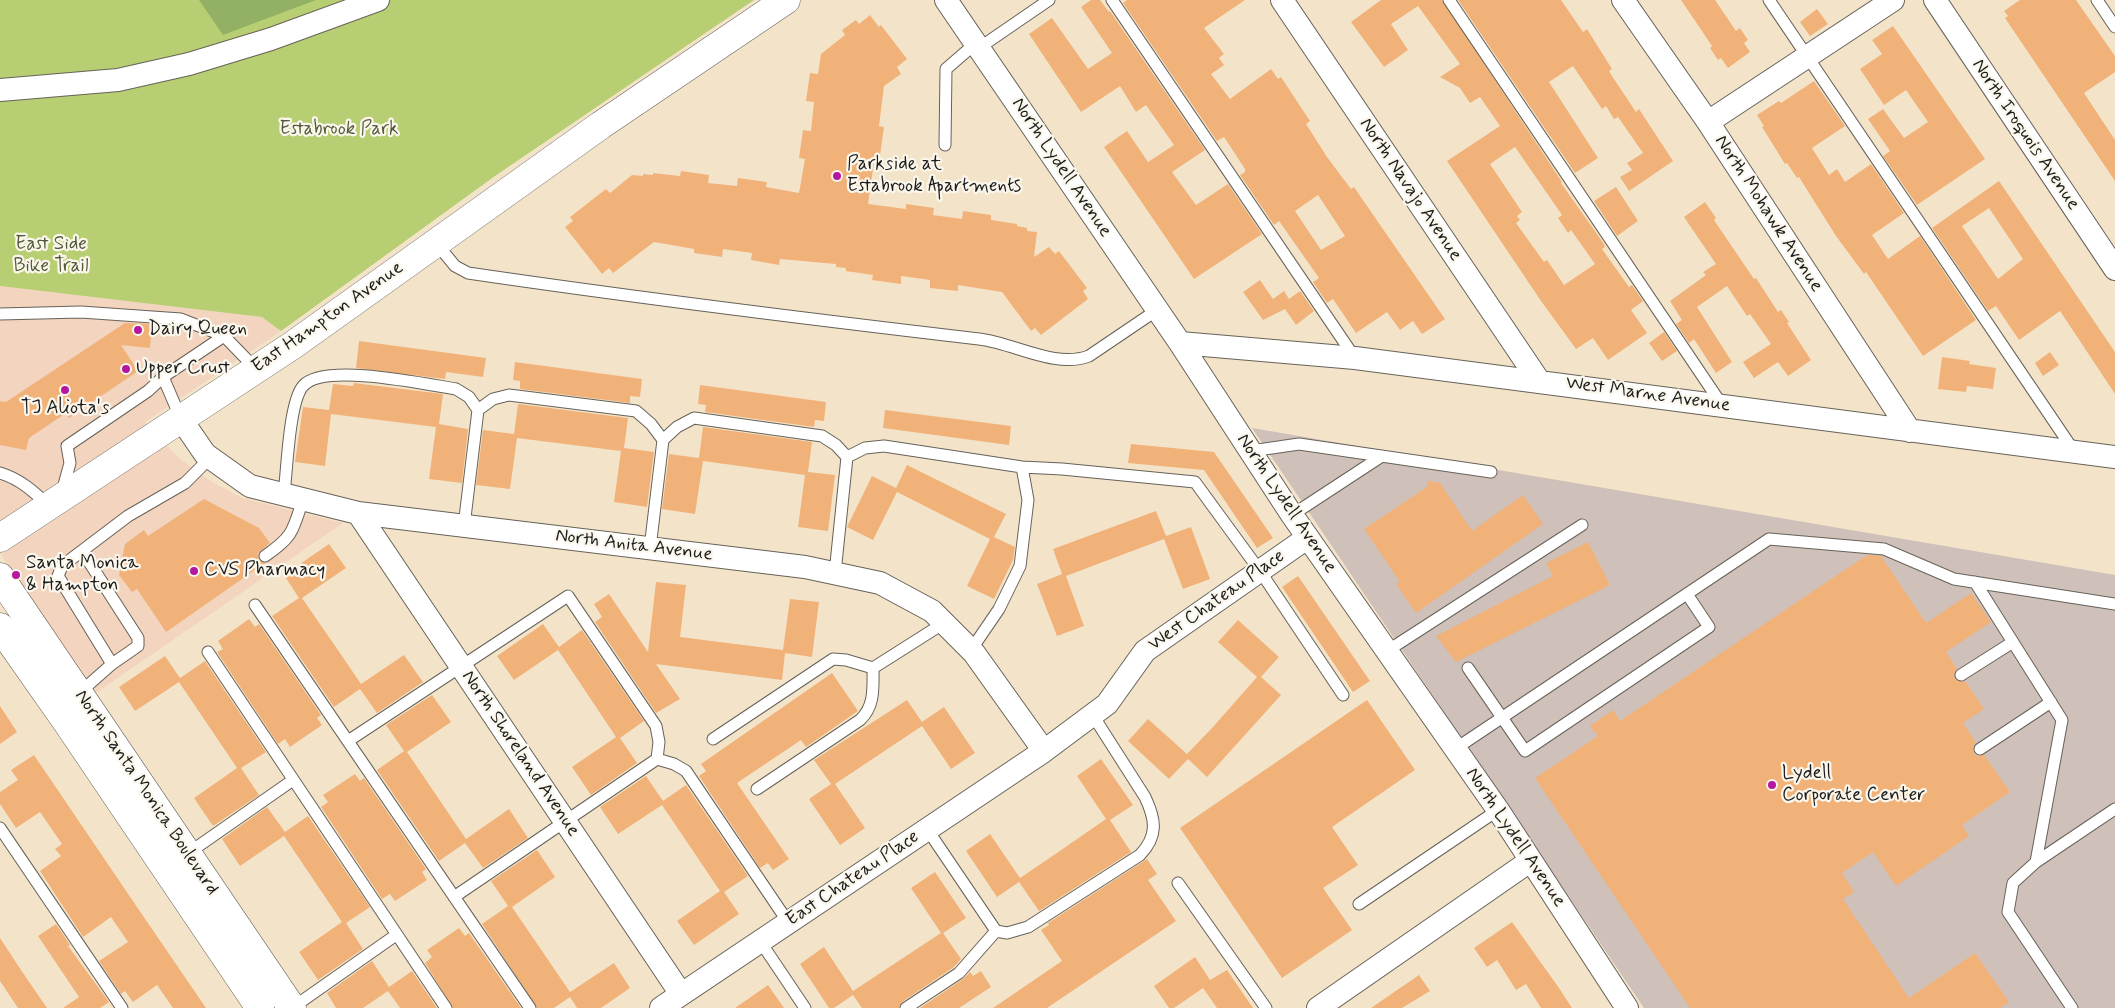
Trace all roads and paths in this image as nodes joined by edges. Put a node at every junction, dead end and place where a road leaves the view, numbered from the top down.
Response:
1 (378, 0) edge
2 (786, 0) edge
3 (946, 0) edge
4 (1050, 0) edge
5 (1112, 0) edge
6 (1282, 0) edge
7 (1449, 0) edge
8 (1623, 0) edge
9 (1769, 0) edge
10 (1893, 0) edge
11 (1935, 0) edge
12 (2097, 0) edge
13 (2115, 27) edge
14 (978, 45) junction
15 (1806, 56) junction
16 (0, 90) edge
17 (1708, 122) junction
18 (945, 145) dead end
19 (435, 242) junction
20 (2115, 269) edge
21 (1157, 310) junction
22 (0, 314) edge
23 (224, 336) junction
24 (1180, 343) junction
25 (1355, 358) junction
26 (256, 369) junction
27 (163, 377) junction
28 (1538, 381) junction
29 (1722, 405) junction
30 (478, 410) junction
31 (182, 418) junction
32 (1910, 431) junction
33 (663, 440) junction
34 (1251, 451) junction
35 (2074, 451) junction
36 (1382, 456) junction
37 (2115, 457) edge
38 (210, 458) junction
39 (847, 458) junction
40 (1022, 467) junction
41 (1492, 472) dead end
42 (0, 473) edge
43 (293, 497) junction
44 (54, 501) junction
45 (358, 513) junction
46 (1292, 515) junction
47 (1582, 525) dead end
48 (464, 526) junction
49 (0, 538) edge
50 (1307, 538) junction
51 (650, 548) junction
52 (82, 551) junction
53 (264, 556) dead end
54 (1260, 571) junction
55 (835, 573) junction
56 (0, 578) edge
57 (1975, 582) junction
58 (1687, 594) junction
59 (2115, 604) edge
60 (255, 605) dead end
61 (944, 623) junction
62 (0, 627) edge
63 (2013, 642) junction
64 (972, 650) junction
65 (208, 652) dead end
66 (1387, 652) junction
67 (112, 664) junction
68 (462, 667) junction
69 (873, 668) junction
70 (1468, 668) dead end
71 (1962, 675) dead end
72 (78, 693) junction
73 (1343, 695) dead end
74 (2051, 702) junction
75 (1092, 714) junction
76 (1502, 719) junction
77 (66, 721) junction
78 (712, 739) dead end
79 (348, 741) junction
80 (1455, 749) junction
81 (1980, 749) dead end
82 (1044, 751) junction
83 (657, 759) junction
84 (293, 780) junction
85 (757, 789) dead end
86 (2115, 809) edge
87 (1498, 810) junction
88 (565, 821) junction
89 (0, 828) edge
90 (927, 829) junction
91 (188, 854) junction
92 (1530, 860) junction
93 (2036, 862) junction
94 (1178, 883) dead end
95 (454, 897) junction
96 (1358, 904) dead end
97 (788, 922) junction
98 (996, 931) junction
99 (396, 935) junction
100 (760, 941) junction
101 (681, 994) junction
102 (122, 1008) edge
103 (260, 1008) edge
104 (292, 1008) edge
105 (446, 1008) edge
106 (530, 1008) edge
107 (661, 1008) edge
108 (805, 1008) edge
109 (906, 1008) edge
110 (1266, 1008) edge
111 (1318, 1008) edge
112 (1627, 1008) edge
113 (2072, 1008) edge

1 - 16 street
2 - 19 street, East Hampton Avenue
3 - 14 street, North Lydell Avenue
4 - 14 lane
5 - 25 lane
6 - 28 street, North Navajo Avenue
7 - 29 lane
8 - 17 street, North Mohawk Avenue
9 - 15 lane
10 - 15 street
11 - 20 street, North Iroquois Avenue
12 - 13 lane
14 - 18 lane
14 - 21 street, North Lydell Avenue
15 - 17 street
15 - 35 lane
17 - 32 street, North Mohawk Avenue
19 - 21 lane
19 - 26 street, East Hampton Avenue
21 - 24 street, North Lydell Avenue
22 - 23 lane
23 - 26 lane
23 - 27 lane
24 - 25 street, West Marne Avenue
24 - 34 street, North Lydell Avenue
25 - 28 street, West Marne Avenue
26 - 31 street, East Hampton Avenue
27 - 31 lane
27 - 44 lane
28 - 29 street, West Marne Avenue
29 - 32 street, West Marne Avenue
30 - 33 lane
30 - 43 lane
30 - 48 lane
31 - 38 street, North Anita Avenue
31 - 44 street, East Hampton Avenue
32 - 35 street, West Marne Avenue
33 - 39 lane
33 - 51 lane
34 - 36 lane
34 - 46 street, North Lydell Avenue
35 - 37 street, West Marne Avenue
36 - 41 lane
36 - 46 lane
38 - 43 street, North Anita Avenue
38 - 52 lane
39 - 40 lane
39 - 55 lane
40 - 54 lane
40 - 64 lane
42 - 44 lane
43 - 45 street, North Anita Avenue
43 - 53 lane
44 - 49 street, East Hampton Avenue
45 - 48 street, North Anita Avenue
45 - 68 street, North Shoreland Avenue
46 - 50 street, North Lydell Avenue
47 - 66 lane
48 - 51 street, North Anita Avenue
50 - 54 street, West Chateau Place
50 - 66 street, North Lydell Avenue
51 - 55 street, North Anita Avenue
52 - 67 lane
52 - 67 lane
54 - 73 lane
54 - 75 street, West Chateau Place
55 - 61 street, North Anita Avenue
56 - 72 street, North Santa Monica Boulevard
57 - 58 lane
57 - 59 lane
57 - 63 lane
58 - 76 lane
58 - 76 lane
60 - 79 lane
61 - 64 street, North Anita Avenue
61 - 69 lane
62 - 77 street, North Santa Monica Boulevard
63 - 71 lane
63 - 74 lane
64 - 82 street, North Anita Avenue
65 - 84 lane
66 - 80 street, North Lydell Avenue
67 - 72 lane
68 - 79 lane
68 - 83 lane
68 - 88 street, North Shoreland Avenue
69 - 78 lane
69 - 85 lane
70 - 76 lane
72 - 77 lane
72 - 91 street, North Santa Monica Boulevard
74 - 81 lane
74 - 93 lane
75 - 82 street, West Chateau Place
75 - 98 lane
76 - 80 lane
77 - 103 street, North Santa Monica Boulevard
79 - 95 lane
80 - 87 street, North Lydell Avenue
82 - 90 street, East Chateau Place
83 - 88 lane
83 - 97 lane
84 - 91 lane
84 - 99 lane
86 - 93 lane
87 - 92 street, North Lydell Avenue
87 - 96 lane
88 - 95 lane
88 - 101 street, North Shoreland Avenue
89 - 102 lane
90 - 97 street, East Chateau Place
90 - 98 lane
91 - 104 street, North Santa Monica Boulevard
92 - 111 street
92 - 112 street, North Lydell Avenue
93 - 113 lane
94 - 110 lane
95 - 106 lane
97 - 100 street, East Chateau Place
98 - 109 lane
99 - 104 lane
99 - 105 lane
100 - 101 street, East Chateau Place
100 - 108 lane
101 - 107 street, East Chateau Place

